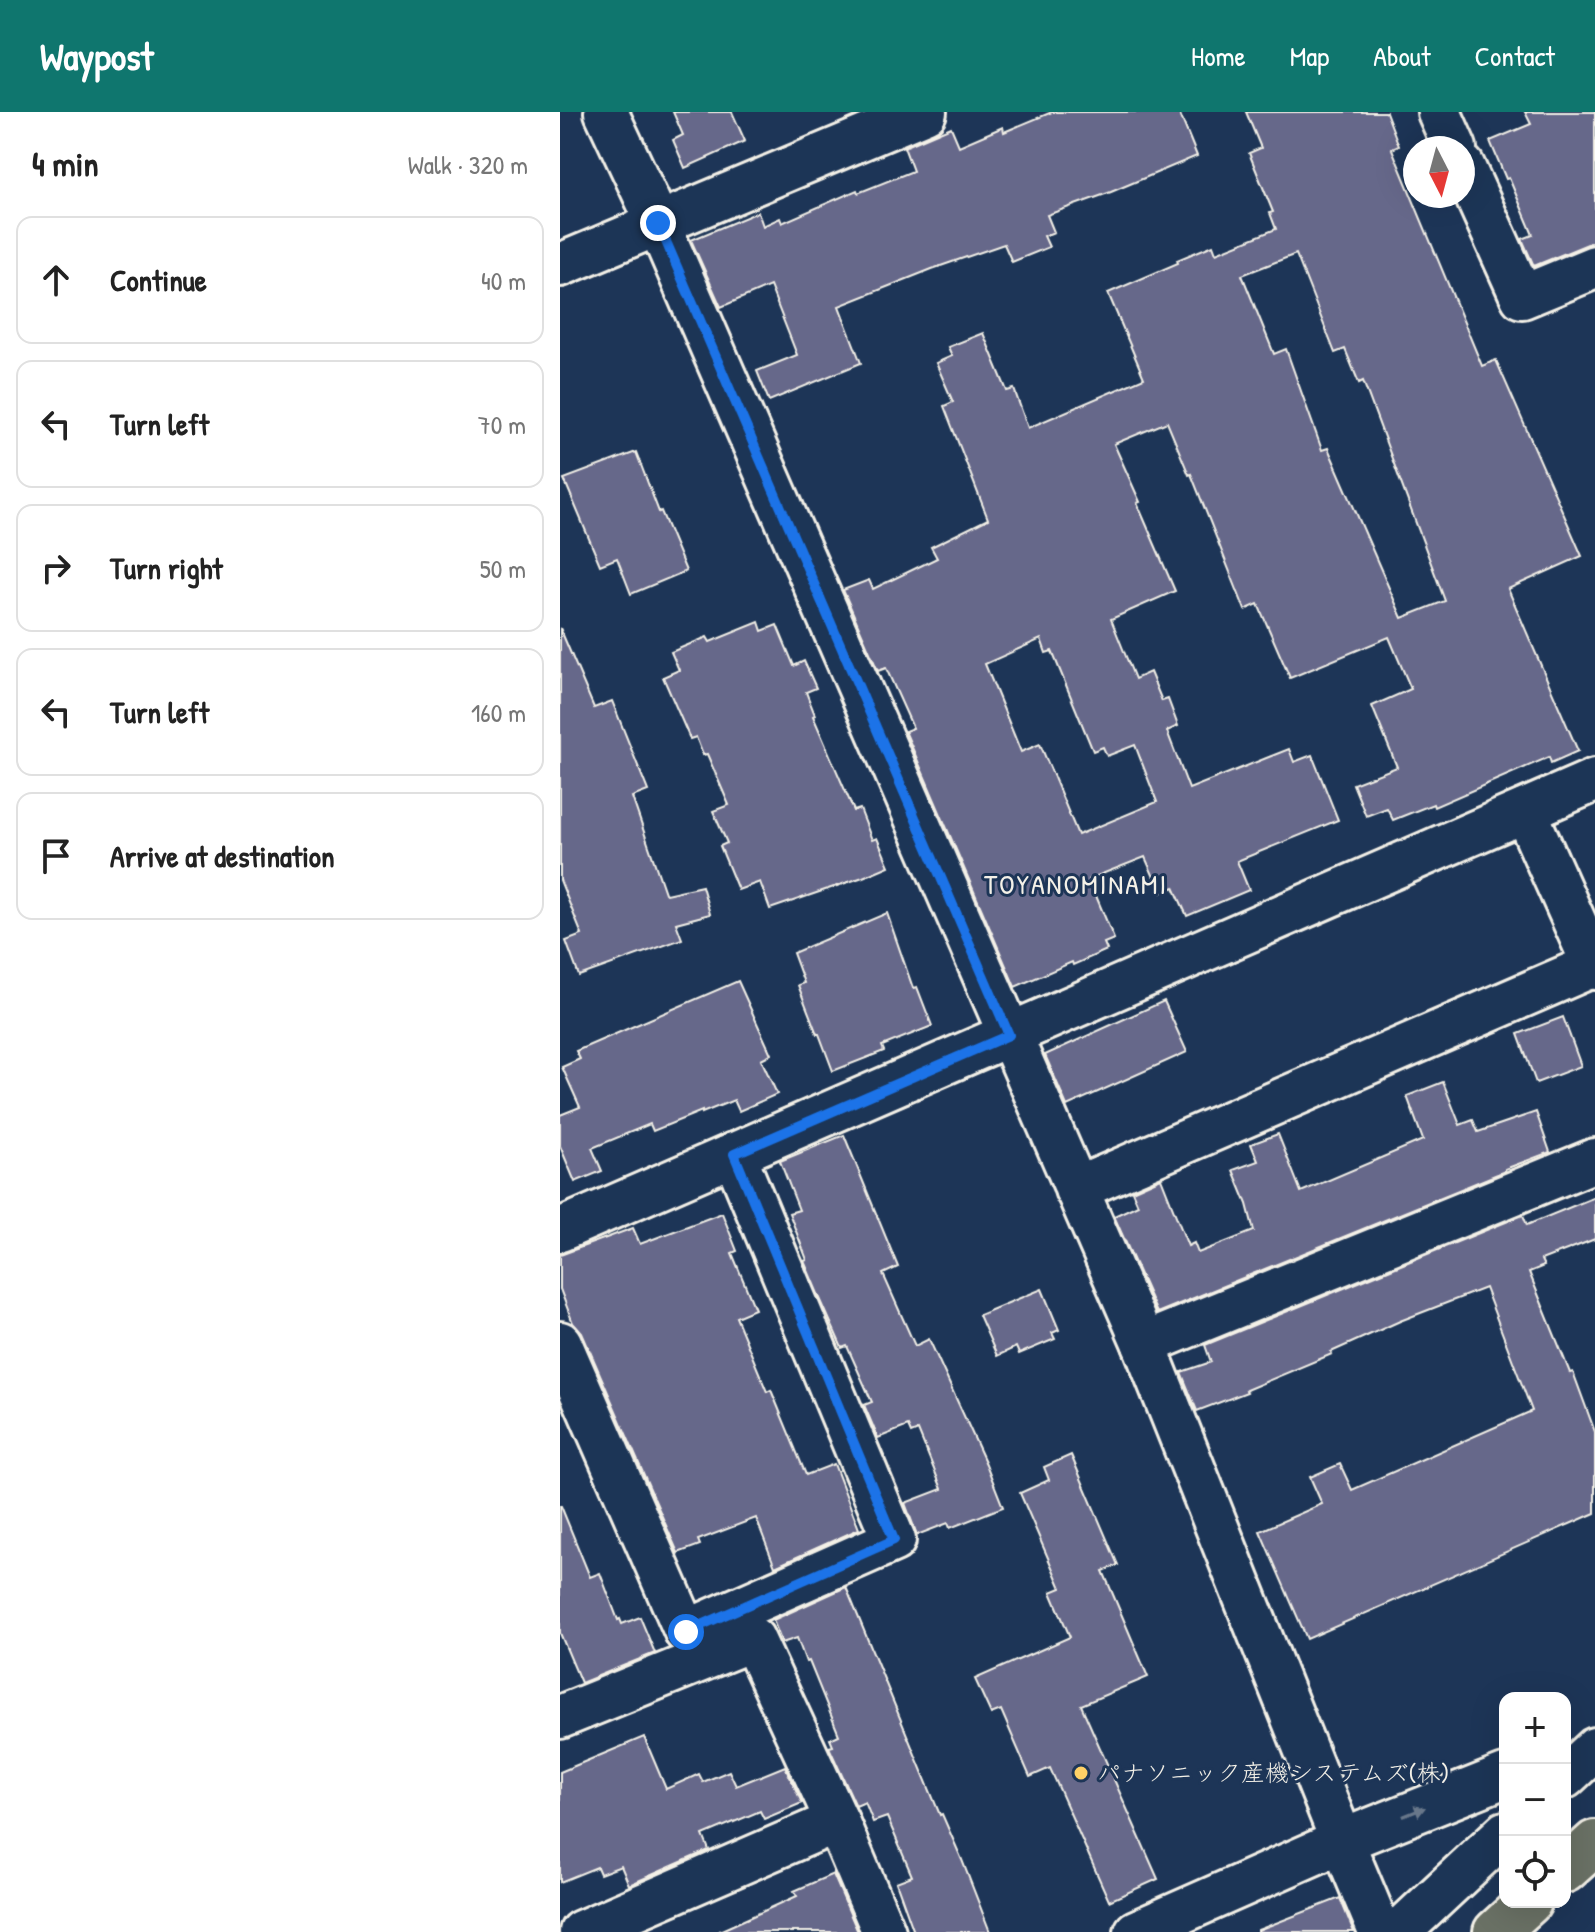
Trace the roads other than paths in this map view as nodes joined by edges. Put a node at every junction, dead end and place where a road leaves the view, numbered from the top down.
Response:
1 (606, 112) edge
2 (925, 112) edge
3 (1439, 112) edge
4 (838, 129) edge
5 (1450, 136) edge
6 (1475, 193) edge
7 (658, 223) junction
8 (560, 265) edge
9 (1595, 267) edge
10 (1595, 780) edge
11 (1525, 811) junction
12 (1594, 967) edge
13 (1009, 1035) junction
14 (734, 1154) junction
15 (1595, 1160) edge
16 (1076, 1189) junction
17 (560, 1230) edge
18 (560, 1343) edge
19 (1144, 1344) junction
20 (563, 1709) edge
21 (1595, 1740) edge
22 (1595, 1749) edge
23 (1571, 1750) edge
24 (1571, 1771) edge
25 (1499, 1778) edge
26 (837, 1821) junction
27 (1502, 1836) edge
28 (1342, 1841) junction
29 (1595, 1843) edge
30 (1571, 1865) edge
31 (1522, 1908) edge
32 (581, 1932) edge
33 (884, 1932) edge
34 (1136, 1932) edge
35 (1380, 1932) edge
36 (1399, 1932) edge
37 (1496, 1932) edge

1 - 7 street
2 - 4 street
3 - 5 street
4 - 7 street
6 - 9 street
7 - 8 street
7 - 13 street
10 - 11 street
11 - 12 street
11 - 13 street
12 - 16 street
13 - 14 street
13 - 16 street
14 - 17 street
14 - 18 street
15 - 19 street
16 - 19 street
19 - 28 street
20 - 26 street
21 - 23 street
22 - 24 street
28 -> 25 street
26 - 32 street
26 - 33 street
27 - 36 street
28 - 34 street
28 - 35 street
29 - 30 highway
31 - 37 highway

